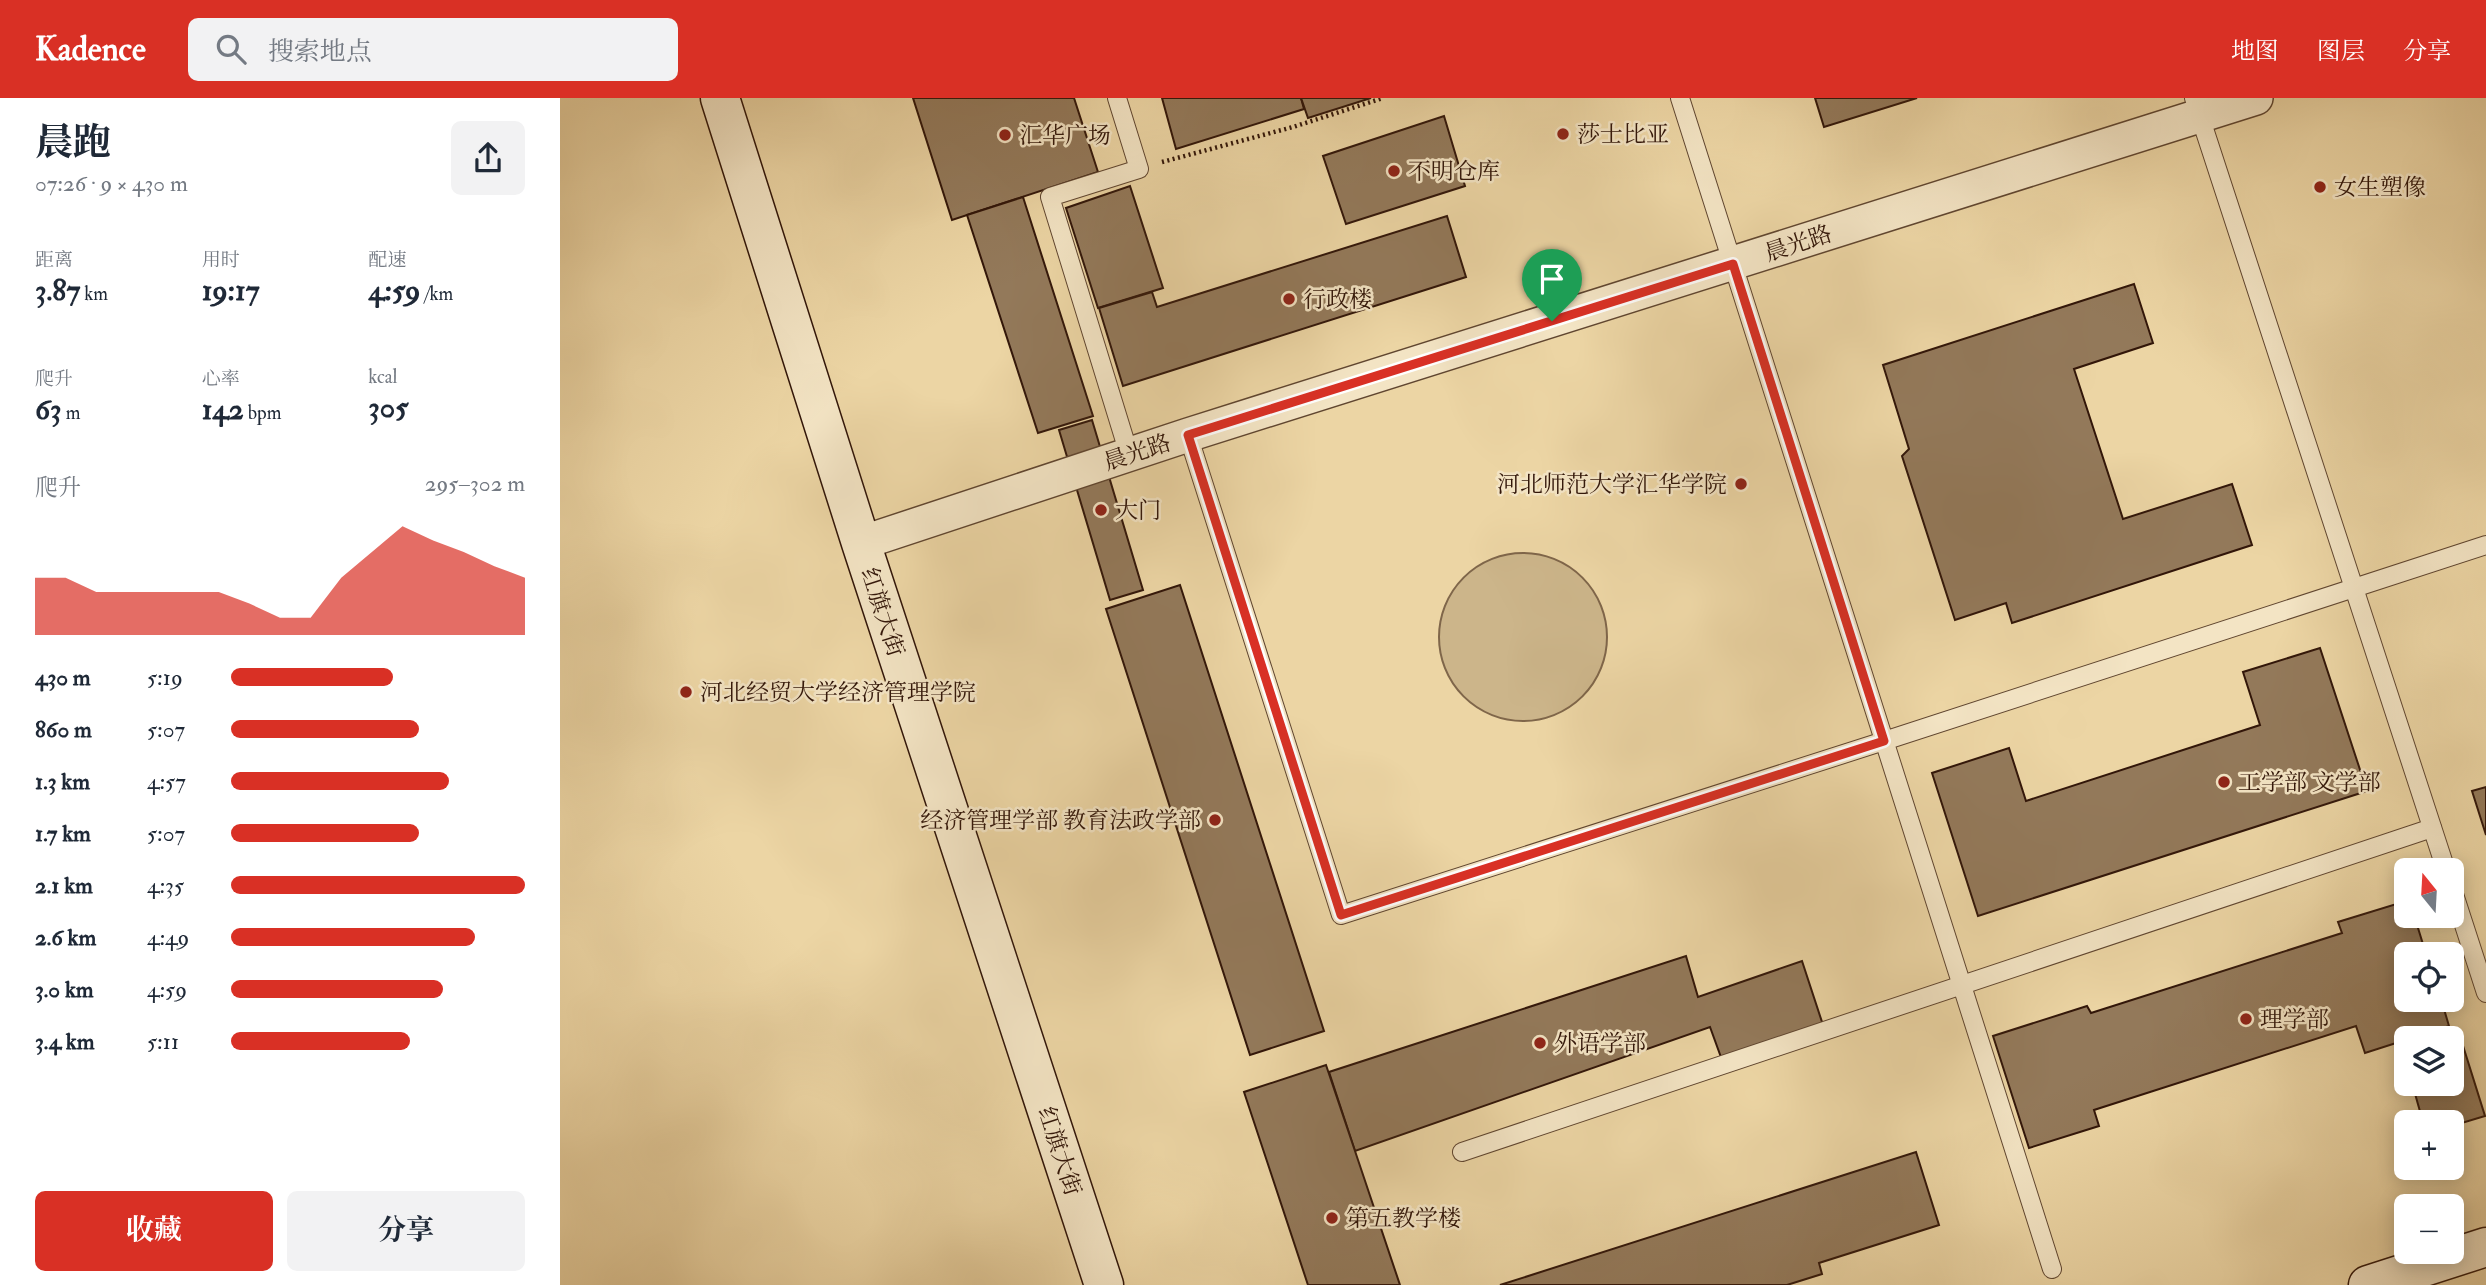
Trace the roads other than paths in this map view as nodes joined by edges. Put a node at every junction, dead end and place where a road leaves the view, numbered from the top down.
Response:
1 (720, 98) edge
2 (1117, 98) edge
3 (1680, 98) edge
4 (2256, 98) edge
5 (2197, 107) edge
6 (1733, 264) junction
7 (1188, 435) junction
8 (1129, 454) junction
9 (861, 543) junction
10 (2486, 545) edge
11 (2353, 587) junction
12 (1884, 741) junction
13 (2432, 828) junction
14 (2442, 858) edge
15 (2464, 925) edge
16 (1962, 985) junction
17 (2486, 993) edge
18 (1462, 1152) dead end
19 (2486, 1247) edge
20 (2052, 1269) dead end
21 (1104, 1285) edge
22 (2368, 1285) edge

1 - 9 main road, 红旗大街
2 - 8 lane
3 - 6 lane
4 - 5 street, 晨光路
5 - 6 street, 晨光路
5 - 11 lane
6 - 7 street, 晨光路
6 - 12 lane
7 - 8 street, 晨光路
7 - 12 lane
8 - 9 street, 晨光路
9 - 21 main road, 红旗大街
10 - 11 lane
11 - 12 lane
11 - 13 lane
12 - 16 lane
13 - 14 lane
13 - 16 lane
15 - 17 lane
16 - 18 lane
16 - 20 lane
19 - 22 main road

